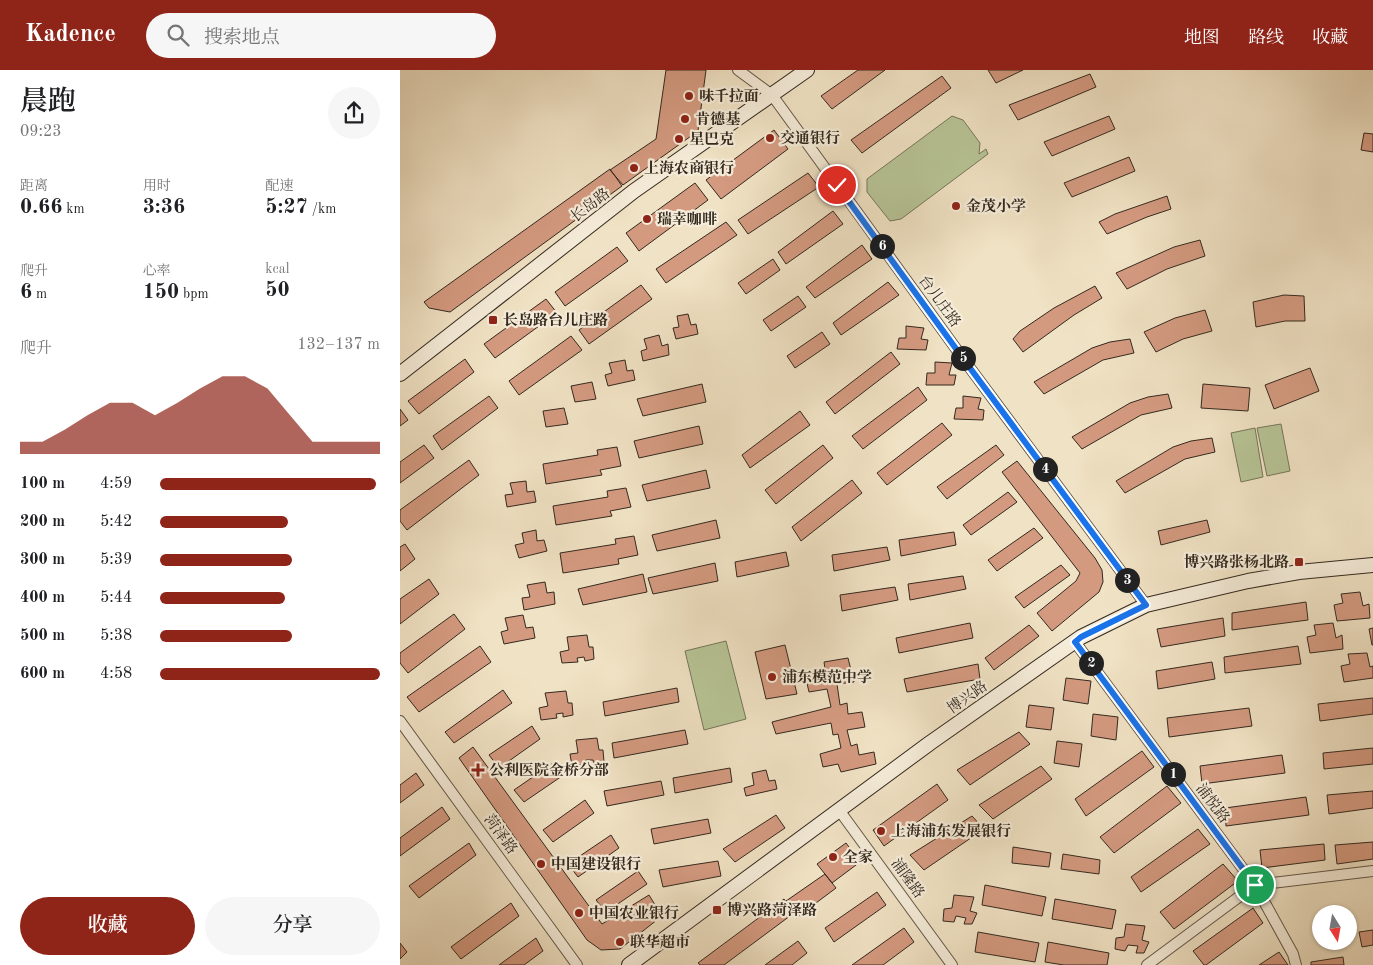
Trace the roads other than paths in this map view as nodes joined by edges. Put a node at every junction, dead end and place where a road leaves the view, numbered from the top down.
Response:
1 (738, 70) edge
2 (807, 70) edge
3 (772, 95) junction
4 (400, 374) edge
5 (1373, 566) edge
6 (1146, 605) junction
7 (1075, 642) junction
8 (400, 721) edge
9 (839, 810) junction
10 (1373, 871) edge
11 (1255, 885) junction
12 (578, 965) edge
13 (629, 965) edge
14 (952, 965) edge
15 (1147, 965) edge
16 (1296, 965) edge

1 - 3 street, 台儿庄路
2 - 3 street, 长岛路
3 - 4 street, 长岛路
3 - 6 street, 台儿庄路
5 - 6 street, 博兴路
6 - 7 street, 博兴路
7 - 9 street, 博兴路
7 - 11 street, 浦悦路
8 - 12 street, 菏泽路
9 - 13 street, 博兴路
9 - 14 street, 浦隆路
10 - 11 street
11 - 15 street
11 - 16 street, 浦悦路

